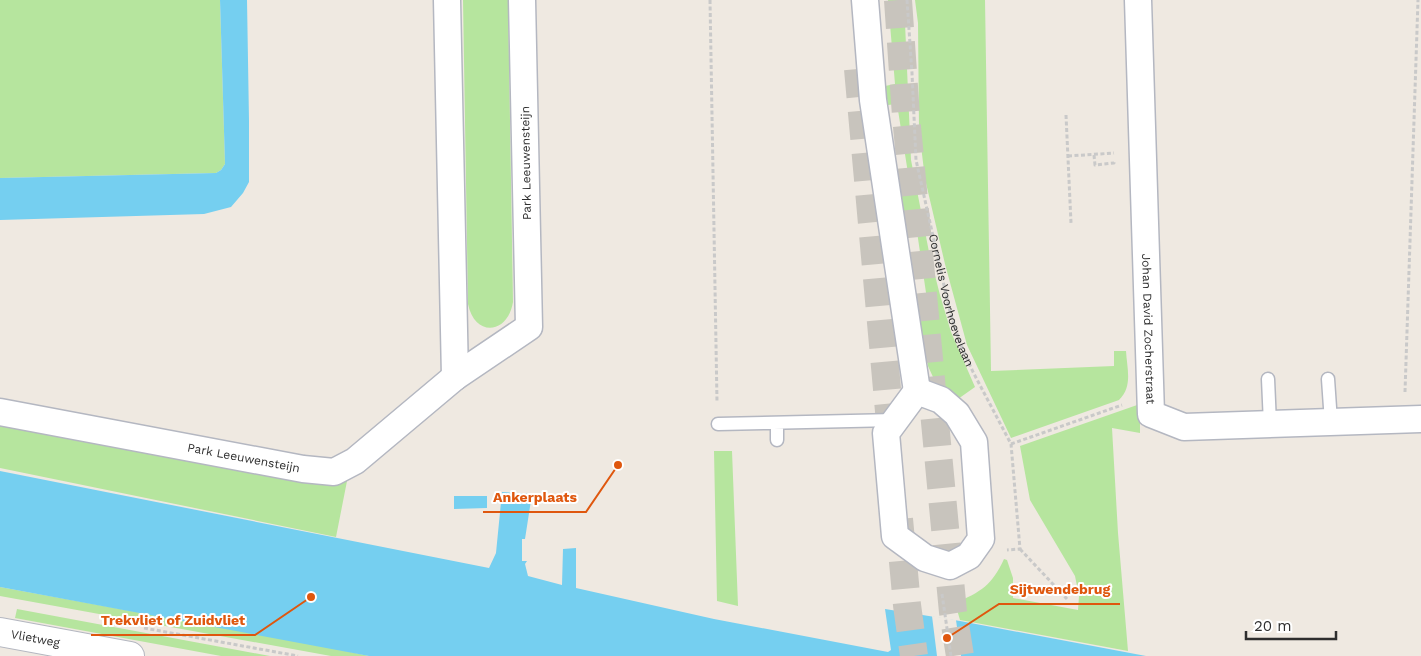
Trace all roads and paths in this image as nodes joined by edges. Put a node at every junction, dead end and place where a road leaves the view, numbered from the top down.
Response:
1 (447, 0) edge
2 (522, 0) edge
3 (710, 0) edge
4 (865, 0) edge
5 (907, 0) edge
6 (1138, 0) edge
7 (1418, 0) edge
8 (1066, 115) dead end
9 (1113, 153) dead end
10 (1106, 154) dead end
11 (1094, 155) junction
12 (1068, 156) junction
13 (1071, 223) dead end
14 (455, 377) junction
15 (1268, 379) dead end
16 (1328, 379) dead end
17 (917, 391) junction
18 (0, 412) edge
19 (1151, 414) junction
20 (896, 420) junction
21 (1413, 420) edge
22 (1331, 422) junction
23 (718, 424) joint
24 (777, 424) junction
25 (1270, 424) junction
26 (777, 440) dead end
27 (1011, 444) junction
28 (981, 540) junction
29 (1020, 549) junction
30 (942, 591) dead end
31 (1067, 599) dead end
32 (141, 628) dead end
33 (0, 632) edge
34 (130, 656) edge
35 (298, 656) edge
36 (951, 656) edge

1 - 14 street
2 - 14 street, Park Leeuwensteijn
3 - 23 path
4 - 17 street
5 - 27 path, Cornelis Voorhoevelaan
6 - 19 street, Johan David Zocherstraat
7 - 21 path
8 - 12 path
9 - 11 path
10 - 11 path
11 - 12 path
12 - 13 path
14 - 18 street, Park Leeuwensteijn
15 - 25 lane
16 - 22 lane
17 - 20 street
17 - 28 street
19 - 25 street, Johan David Zocherstraat
19 - 27 path
20 - 24 lane
20 - 28 street
21 - 22 street, Johan David Zocherstraat
22 - 25 street, Johan David Zocherstraat
23 - 24 lane
24 - 26 lane
27 - 29 path, Cornelis Voorhoevelaan
28 - 29 path
29 - 31 path
30 - 36 path
32 - 35 path
33 - 34 street, Vlietweg

